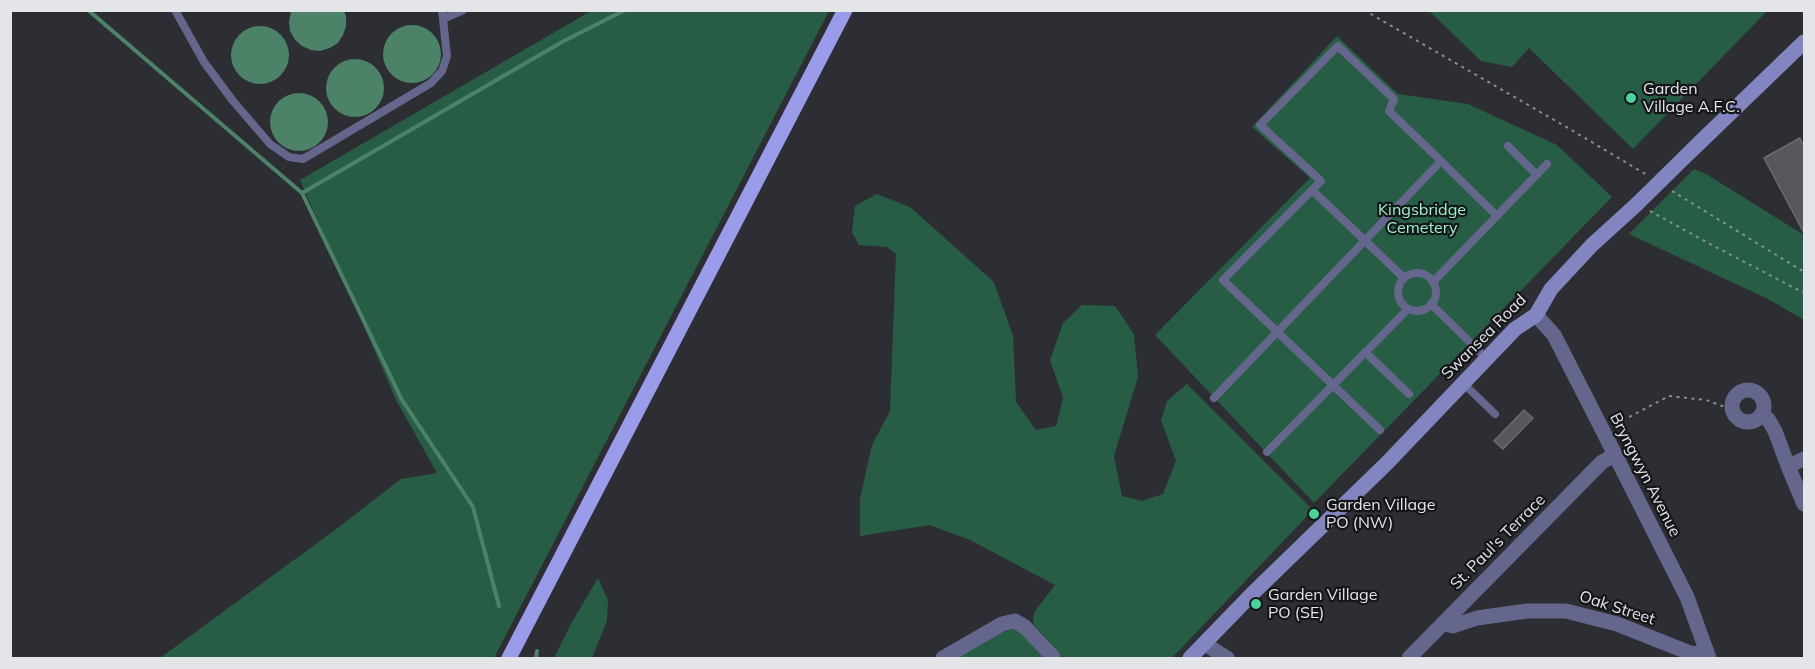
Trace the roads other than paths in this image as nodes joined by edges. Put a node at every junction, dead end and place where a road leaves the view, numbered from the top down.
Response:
1 (175, 10) edge
2 (463, 10) edge
3 (845, 10) edge
4 (442, 15) edge
5 (1804, 42) edge
6 (1798, 55) edge
7 (1508, 146) dead end
8 (1441, 161) junction
9 (1547, 164) dead end
10 (1537, 175) junction
11 (1312, 190) junction
12 (1497, 216) junction
13 (1365, 241) junction
14 (1404, 278) junction
15 (1433, 282) junction
16 (1431, 304) junction
17 (1408, 309) junction
18 (1536, 315) junction
19 (1277, 333) junction
20 (1365, 352) junction
21 (1486, 358) junction
22 (1463, 382) junction
23 (1332, 385) junction
24 (1409, 394) dead end
25 (1214, 398) dead end
26 (1495, 414) dead end
27 (1761, 415) junction
28 (1380, 430) dead end
29 (1267, 452) dead end
30 (1615, 455) junction
31 (1804, 459) edge
32 (1788, 466) junction
33 (1804, 504) edge
34 (1443, 623) junction
35 (1205, 644) junction
36 (1708, 655) edge
37 (510, 658) edge
38 (942, 658) edge
39 (1054, 658) edge
40 (1190, 658) edge
41 (1227, 658) edge
42 (1409, 658) edge

1 - 4 lane
2 - 4 lane
3 - 37 main road
5 - 6 main road, Swansea Road
6 - 18 main road, Swansea Road, bridge
7 - 10 lane
8 - 11 lane
8 - 12 lane
8 - 13 lane
9 - 10 lane
10 - 12 lane
11 - 13 lane
11 - 19 lane
12 - 15 lane
13 - 14 lane
13 - 19 lane
14 - 15 lane
14 - 17 lane
15 - 16 lane
16 - 17 lane
16 - 21 lane
17 - 20 lane
18 - 21 main road, Swansea Road
18 - 30 street, Bryngwyn Avenue
19 - 23 lane
19 - 25 lane
20 - 23 lane
20 - 24 lane
21 - 22 main road, Swansea Road
22 - 26 lane
22 - 35 main road, Swansea Road
23 - 28 lane
23 - 29 lane
27 - 27 street
27 - 32 street
30 - 34 street, St. Paul's Terrace
30 - 36 street, Bryngwyn Avenue
31 - 32 street
32 - 33 street
34 - 36 street, Oak Street
34 - 42 street, St. Paul's Terrace
35 - 40 main road, Swansea Road
35 - 41 street
38 - 39 street

